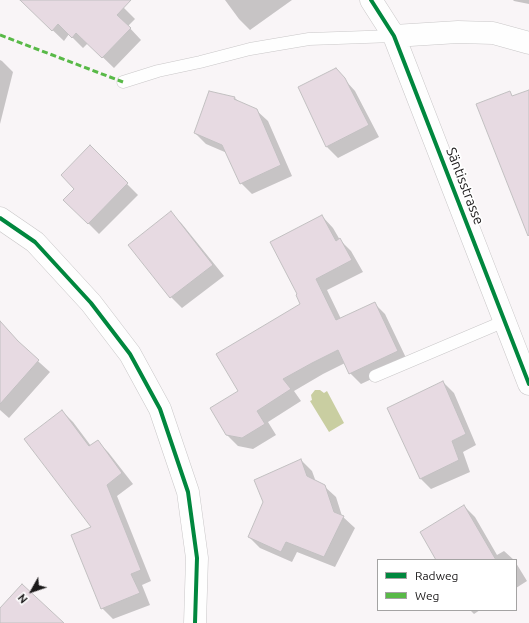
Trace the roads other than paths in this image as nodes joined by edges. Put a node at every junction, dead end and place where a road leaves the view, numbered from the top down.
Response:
1 (371, 0) edge
2 (394, 36) junction
3 (529, 42) edge
4 (123, 82) dead end
5 (0, 218) edge
6 (505, 321) junction
7 (375, 376) dead end
8 (529, 384) edge
9 (195, 623) edge

1 - 2 street, Säntisstrasse
2 - 3 street
2 - 4 lane
2 - 6 street, Säntisstrasse
5 - 9 street
6 - 7 lane
6 - 8 street, Säntisstrasse

